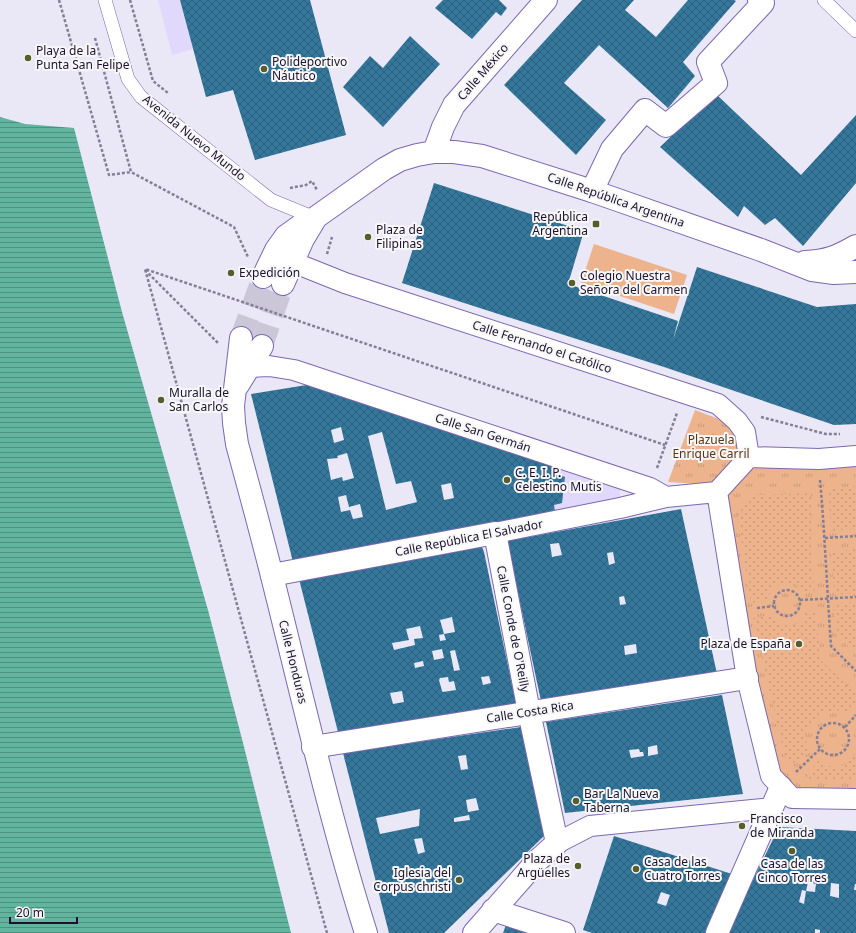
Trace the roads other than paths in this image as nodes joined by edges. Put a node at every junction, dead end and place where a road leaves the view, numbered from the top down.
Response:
1 (105, 0) edge
2 (544, 0) edge
3 (759, 0) edge
4 (824, 0) edge
5 (856, 30) edge
6 (434, 152) junction
7 (592, 191) junction
8 (321, 213) junction
9 (856, 246) edge
10 (796, 263) junction
11 (256, 269) tunnel mouth
12 (313, 270) road end
13 (856, 272) edge
14 (283, 284) tunnel mouth
15 (241, 338) tunnel mouth
16 (262, 346) tunnel mouth
17 (248, 367) junction
18 (235, 389) junction
19 (856, 456) edge
20 (749, 458) junction
21 (717, 492) junction
22 (666, 497) junction
23 (495, 533) junction
24 (272, 575) junction
25 (747, 678) junction
26 (529, 712) junction
27 (314, 747) junction
28 (781, 787) junction
29 (856, 799) edge
30 (772, 808) junction
31 (557, 843) junction
32 (493, 910) junction
33 (366, 933) edge
34 (474, 933) edge
35 (564, 933) edge
36 (717, 933) edge

1 - 8 lane, Avenida Nuevo Mundo
2 - 6 street, Calle México
3 - 7 street
4 - 5 lane
6 - 7 street, Calle República Argentina
6 - 8 street
7 - 10 street, Calle República Argentina
8 - 11 street
8 - 14 street
9 - 10 street, Calle República Argentina
10 - 13 street, Calle República Argentina
12 - 20 street, Calle Fernando el Católico
15 - 18 street
16 - 17 street
17 - 18 street
17 - 22 street, Calle San Germán
18 - 24 street, Calle Honduras
19 - 20 street
20 - 21 street
21 - 22 street
21 - 25 street
22 - 23 street, Calle República El Salvador
23 - 24 street, Calle República El Salvador
23 - 26 street, Calle Conde de O'Reilly
24 - 27 street, Calle Honduras
25 - 26 street, Calle Costa Rica
25 - 28 street
26 - 27 street, Calle Costa Rica
26 - 31 street, Calle Conde de O'Reilly
27 - 33 street, Calle Honduras
28 - 29 street
28 - 30 street
30 - 31 street
30 - 36 street
31 - 32 street
32 - 34 street
32 - 35 street

